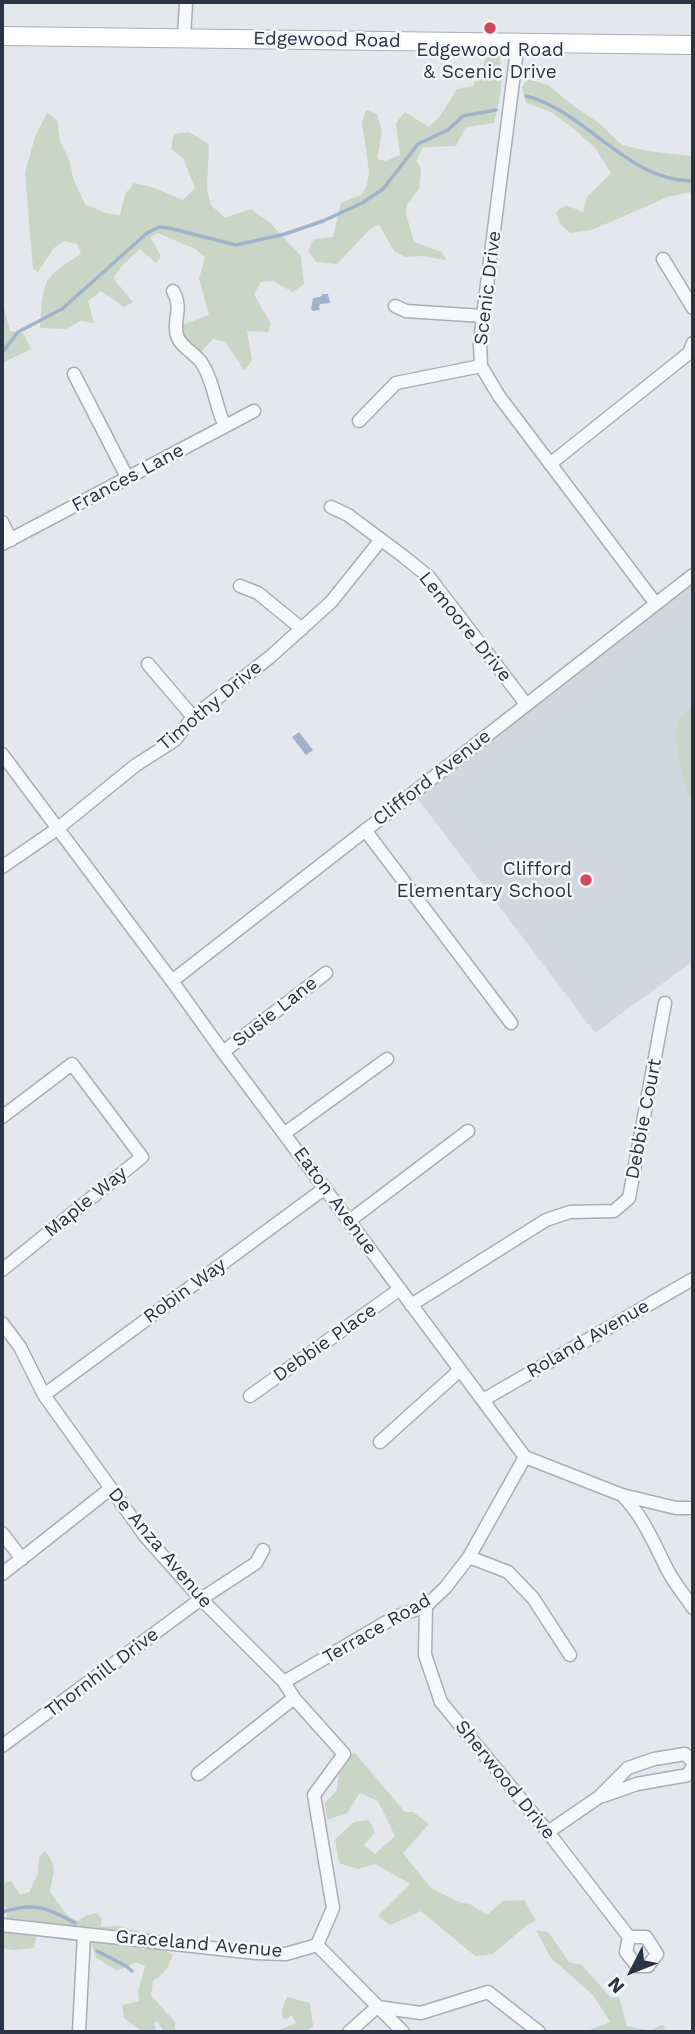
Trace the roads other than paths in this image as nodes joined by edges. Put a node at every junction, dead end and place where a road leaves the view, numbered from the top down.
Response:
1 (186, 2) edge
2 (2, 36) edge
3 (184, 38) junction
4 (518, 42) junction
5 (693, 45) edge
6 (663, 259) dead end
7 (173, 291) dead end
8 (395, 306) dead end
9 (693, 309) edge
10 (483, 316) junction
11 (693, 343) edge
12 (481, 366) junction
13 (74, 374) dead end
14 (254, 411) dead end
15 (359, 421) dead end
16 (225, 426) junction
17 (550, 464) junction
18 (127, 477) junction
19 (331, 507) dead end
20 (2, 522) edge
21 (380, 541) junction
22 (6, 542) edge
23 (693, 575) edge
24 (240, 586) dead end
25 (656, 604) junction
26 (302, 629) junction
27 (148, 664) dead end
28 (526, 704) junction
29 (193, 717) junction
30 (2, 754) edge
31 (57, 829) junction
32 (365, 830) junction
33 (2, 867) edge
34 (326, 973) dead end
35 (172, 981) junction
36 (666, 1003) dead end
37 (512, 1023) dead end
38 (223, 1052) junction
39 (387, 1059) dead end
40 (2, 1117) edge
41 (468, 1131) dead end
42 (285, 1133) junction
43 (325, 1188) junction
44 (349, 1222) junction
45 (2, 1270) edge
46 (693, 1279) edge
47 (400, 1289) junction
48 (411, 1305) junction
49 (2, 1323) edge
50 (460, 1370) junction
51 (44, 1395) junction
52 (250, 1396) dead end
53 (483, 1400) junction
54 (380, 1442) dead end
55 (524, 1457) junction
56 (110, 1489) junction
57 (622, 1495) junction
58 (693, 1508) edge
59 (2, 1533) edge
60 (263, 1550) dead end
61 (468, 1557) junction
62 (22, 1559) junction
63 (2, 1574) edge
64 (201, 1600) junction
65 (426, 1606) junction
66 (693, 1608) edge
67 (570, 1655) dead end
68 (284, 1682) junction
69 (293, 1698) junction
70 (2, 1746) edge
71 (693, 1764) edge
72 (198, 1773) dead end
73 (600, 1797) junction
74 (548, 1832) junction
75 (2, 1925) edge
76 (84, 1934) junction
77 (629, 1937) dead end
78 (317, 1945) junction
79 (377, 2007) junction
80 (79, 2032) edge
81 (348, 2032) edge
82 (403, 2032) edge
83 (539, 2032) edge

1 - 3 street
2 - 3 main road, Edgewood Road
3 - 4 main road, Edgewood Road
4 - 5 main road, Edgewood Road
4 - 10 street, Scenic Drive
6 - 9 street
7 - 16 street
8 - 10 street
10 - 12 street, Scenic Drive
11 - 17 street
12 - 15 street
12 - 17 street, Scenic Drive
13 - 18 street
14 - 16 street, Frances Lane
16 - 18 street, Frances Lane
17 - 25 street, Scenic Drive
18 - 22 street, Frances Lane
19 - 21 street, Lemoore Drive
20 - 22 street
21 - 26 street, Timothy Drive
21 - 28 street, Lemoore Drive
23 - 25 street, Clifford Avenue
24 - 26 street
25 - 28 street, Clifford Avenue
26 - 29 street, Timothy Drive
27 - 29 street
28 - 32 street, Clifford Avenue
29 - 31 street, Timothy Drive
30 - 31 street, Eaton Avenue
31 - 33 street, Timothy Drive
31 - 35 street, Eaton Avenue
32 - 35 street, Clifford Avenue
32 - 37 street
34 - 38 street, Susie Lane
35 - 38 street, Eaton Avenue
36 - 48 street, Debbie Court
38 - 42 street, Eaton Avenue
39 - 42 street
40 - 45 street, Maple Way
41 - 44 street
42 - 43 street, Eaton Avenue
43 - 44 street, Eaton Avenue
43 - 51 street, Robin Way
44 - 47 street, Eaton Avenue
46 - 53 street, Roland Avenue
47 - 48 street, Eaton Avenue
47 - 52 street, Debbie Place
48 - 50 street, Eaton Avenue
49 - 51 street, De Anza Avenue
50 - 53 street, Eaton Avenue
50 - 54 street
51 - 56 street, De Anza Avenue
53 - 55 street, Eaton Avenue
55 - 57 street
55 - 61 street, Terrace Road
56 - 62 street
56 - 64 street, De Anza Avenue
57 - 58 street
57 - 66 street
59 - 62 street
60 - 64 street, Thornhill Drive
61 - 65 street, Terrace Road
61 - 67 street
62 - 63 street
64 - 68 street, De Anza Avenue
64 - 70 street, Thornhill Drive
65 - 68 street, Terrace Road
65 - 74 street, Sherwood Drive
68 - 69 street, De Anza Avenue
69 - 72 street
69 - 78 street, De Anza Avenue
71 - 73 street
71 - 73 street
73 - 74 street
74 - 77 street, Sherwood Drive
75 - 76 street, Graceland Avenue
76 - 78 street, Graceland Avenue
76 - 80 street
78 - 79 street
79 - 81 street
79 - 82 street
79 - 83 street

